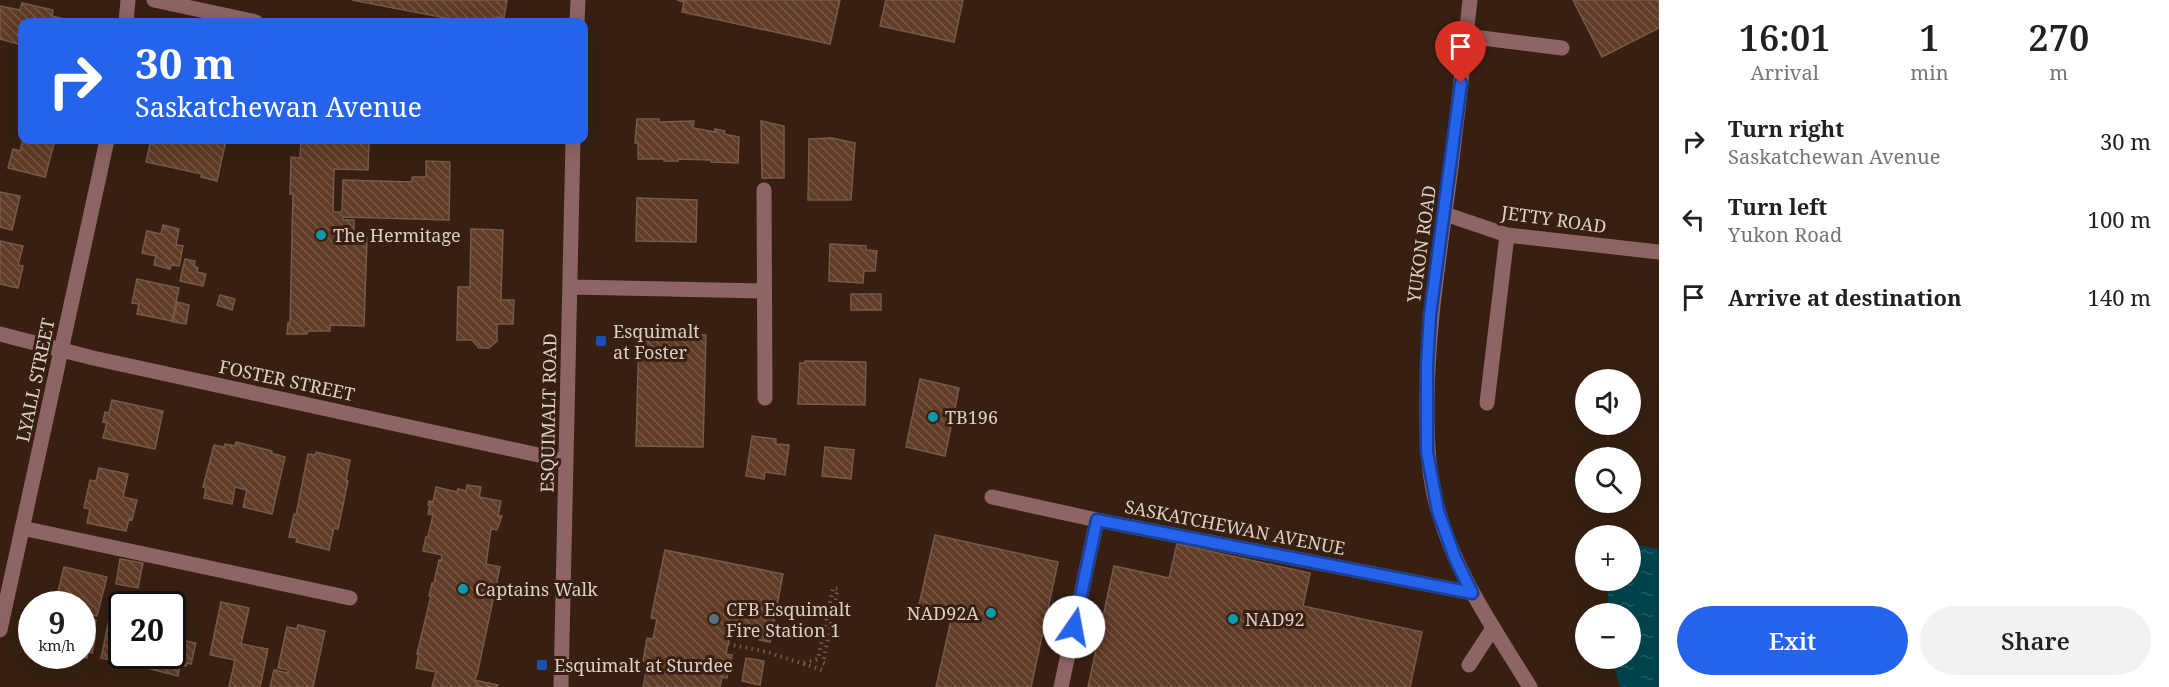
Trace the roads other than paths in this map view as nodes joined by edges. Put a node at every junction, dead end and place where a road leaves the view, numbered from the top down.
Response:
1 (128, 0) edge
2 (154, 0) edge
3 (578, 0) edge
4 (1470, 0) edge
5 (126, 18) edge
6 (237, 18) edge
7 (577, 18) edge
8 (1466, 36) junction
9 (1562, 48) dead end
10 (106, 144) edge
11 (573, 144) edge
12 (764, 190) dead end
13 (1445, 214) junction
14 (1507, 235) junction
15 (1659, 252) edge
16 (571, 287) junction
17 (764, 291) junction
18 (0, 334) edge
19 (62, 349) junction
20 (765, 398) dead end
21 (1487, 403) dead end
22 (566, 461) junction
23 (992, 497) dead end
24 (1097, 520) junction
25 (22, 528) junction
26 (1472, 593) junction
27 (350, 598) dead end
28 (1493, 628) junction
29 (0, 630) edge
30 (1469, 665) dead end
31 (561, 687) edge
32 (1061, 687) edge
33 (1530, 687) edge

1 - 5 street
2 - 6 street
3 - 7 street
4 - 8 street, YUKON ROAD
8 - 9 street
8 - 13 street, YUKON ROAD
10 - 19 street, LYALL STREET
11 - 16 street, ESQUIMALT ROAD
12 - 17 street
13 - 14 street, JETTY ROAD
13 - 26 street, YUKON ROAD
14 - 15 street, JETTY ROAD
14 - 21 street
16 - 17 street
16 - 22 street, ESQUIMALT ROAD
17 - 20 street
18 - 19 street, FOSTER STREET
19 - 22 street, FOSTER STREET
19 - 25 street, LYALL STREET
22 - 31 street, ESQUIMALT ROAD
23 - 24 street, SASKATCHEWAN AVENUE
24 - 26 street, SASKATCHEWAN AVENUE
24 - 32 street
25 - 27 street
25 - 29 street, LYALL STREET
26 - 28 street, YUKON ROAD
28 - 30 street
28 - 33 street, YUKON ROAD

